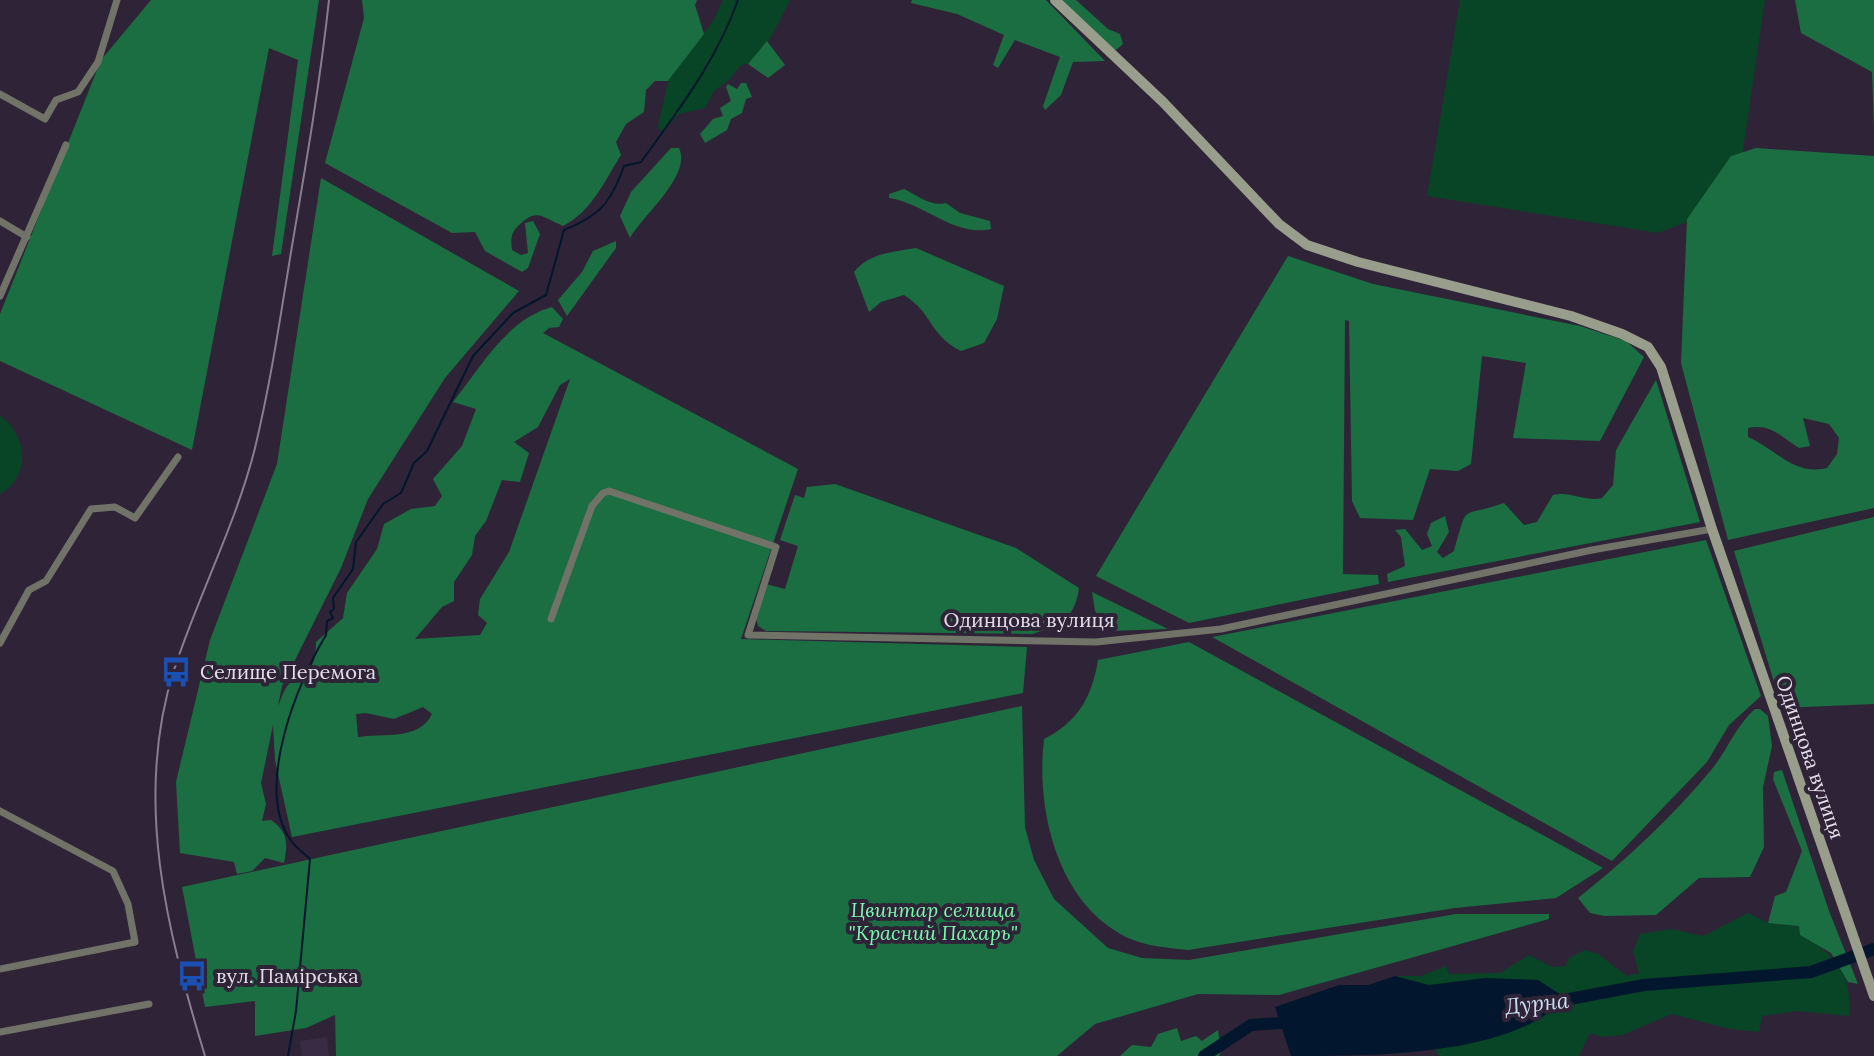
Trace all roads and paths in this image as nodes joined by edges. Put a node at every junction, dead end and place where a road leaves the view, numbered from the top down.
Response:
1 (117, 0) edge
2 (1055, 0) edge
3 (0, 95) edge
4 (66, 145) dead end
5 (0, 221) edge
6 (27, 237) junction
7 (0, 296) edge
8 (178, 457) dead end
9 (1712, 529) junction
10 (551, 619) dead end
11 (0, 643) edge
12 (0, 811) edge
13 (0, 969) edge
14 (1874, 996) edge
15 (149, 1004) dead end
16 (0, 1032) edge

1 - 3 street
2 - 9 main road, Одинцова вулиця
4 - 6 street
5 - 6 street
6 - 7 street
8 - 11 street
9 - 10 street, Одинцова вулиця
9 - 14 main road, Одинцова вулиця
12 - 13 street
15 - 16 street

